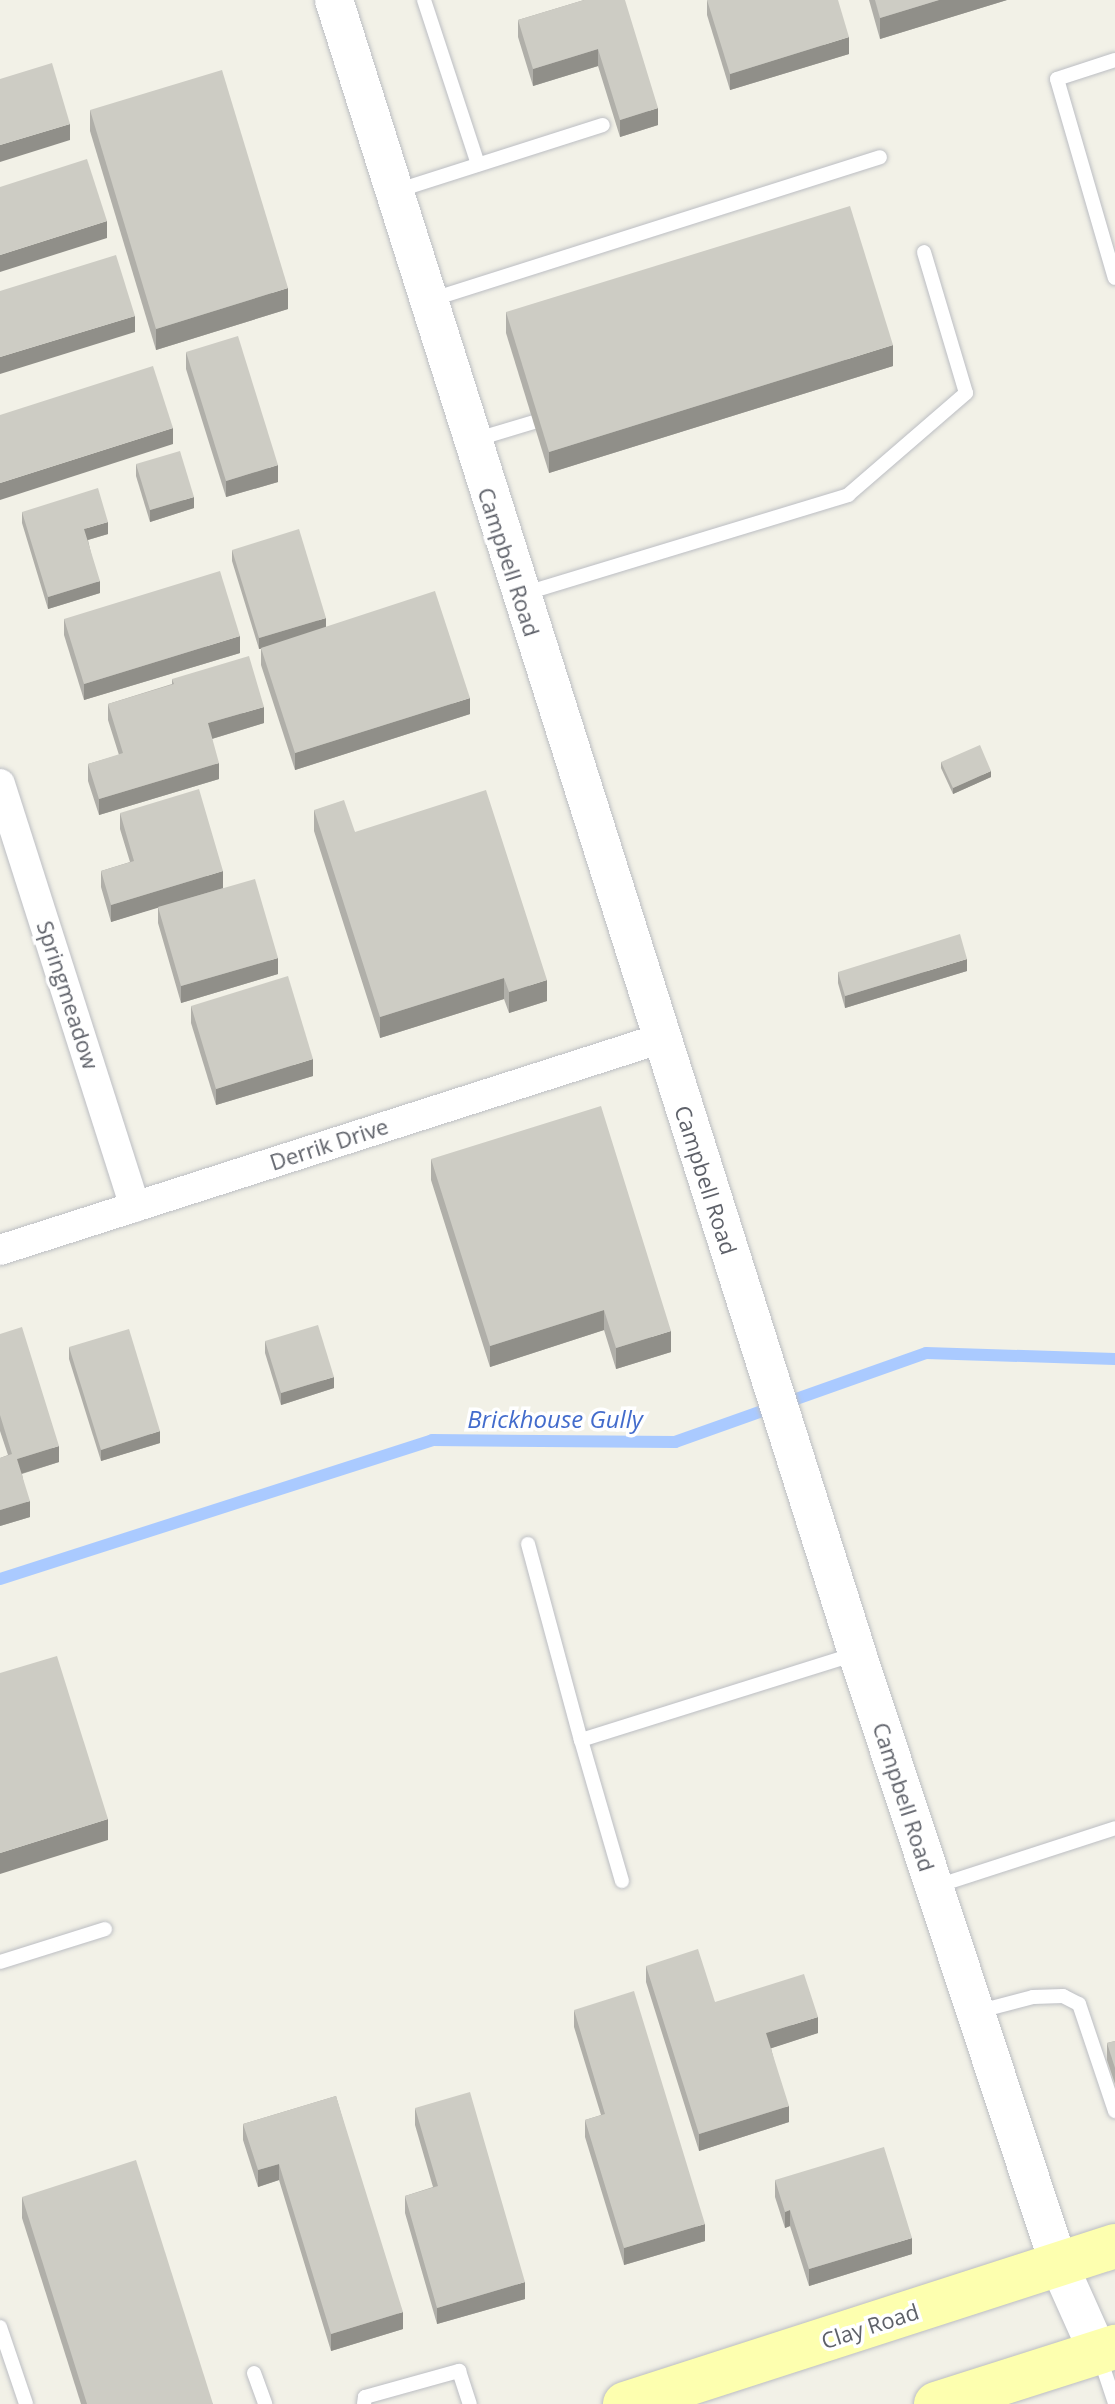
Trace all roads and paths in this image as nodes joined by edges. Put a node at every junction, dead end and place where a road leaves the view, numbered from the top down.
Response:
1 (334, 0) edge
2 (424, 0) edge
3 (1115, 60) edge
4 (603, 125) dead end
5 (880, 157) dead end
6 (478, 164) junction
7 (392, 192) junction
8 (924, 252) dead end
9 (1115, 278) edge
10 (426, 301) junction
11 (534, 422) edge
12 (470, 441) junction
13 (519, 596) junction
14 (0, 784) edge
15 (659, 1039) junction
16 (135, 1207) junction
17 (0, 1250) edge
18 (528, 1544) dead end
19 (857, 1653) junction
20 (581, 1740) junction
21 (1115, 1828) edge
22 (622, 1881) dead end
23 (934, 1887) junction
24 (105, 1929) dead end
25 (0, 1962) edge
26 (976, 2012) junction
27 (1115, 2111) edge
28 (1115, 2246) edge
29 (1059, 2265) junction
30 (0, 2327) edge
31 (1106, 2350) edge
32 (254, 2373) dead end
33 (1115, 2403) edge
34 (26, 2404) edge
35 (265, 2404) edge
36 (364, 2404) edge
37 (470, 2404) edge
38 (625, 2404) edge
39 (936, 2404) edge

1 - 7 street, Campbell Road
2 - 6 lane
3 - 9 lane
4 - 6 lane
5 - 10 lane
6 - 7 lane
7 - 10 street, Campbell Road
8 - 13 lane
10 - 12 street, Campbell Road
11 - 12 lane
12 - 13 street, Campbell Road
13 - 15 street, Campbell Road
14 - 16 street, Springmeadow
15 - 16 street, Derrik Drive
15 - 19 street, Campbell Road
16 - 17 street, Derrik Drive
18 - 20 lane
19 - 20 lane
19 - 23 street, Campbell Road
20 - 22 lane
21 - 23 lane
23 - 26 street, Campbell Road
24 - 25 lane
26 - 27 lane
26 - 29 street, Campbell Road
28 - 29 main road, Clay Road
29 - 31 street, Campbell Road
29 - 38 main road, Clay Road
30 - 34 lane
31 - 33 lane
31 - 39 main road
32 - 35 lane
36 - 37 lane

